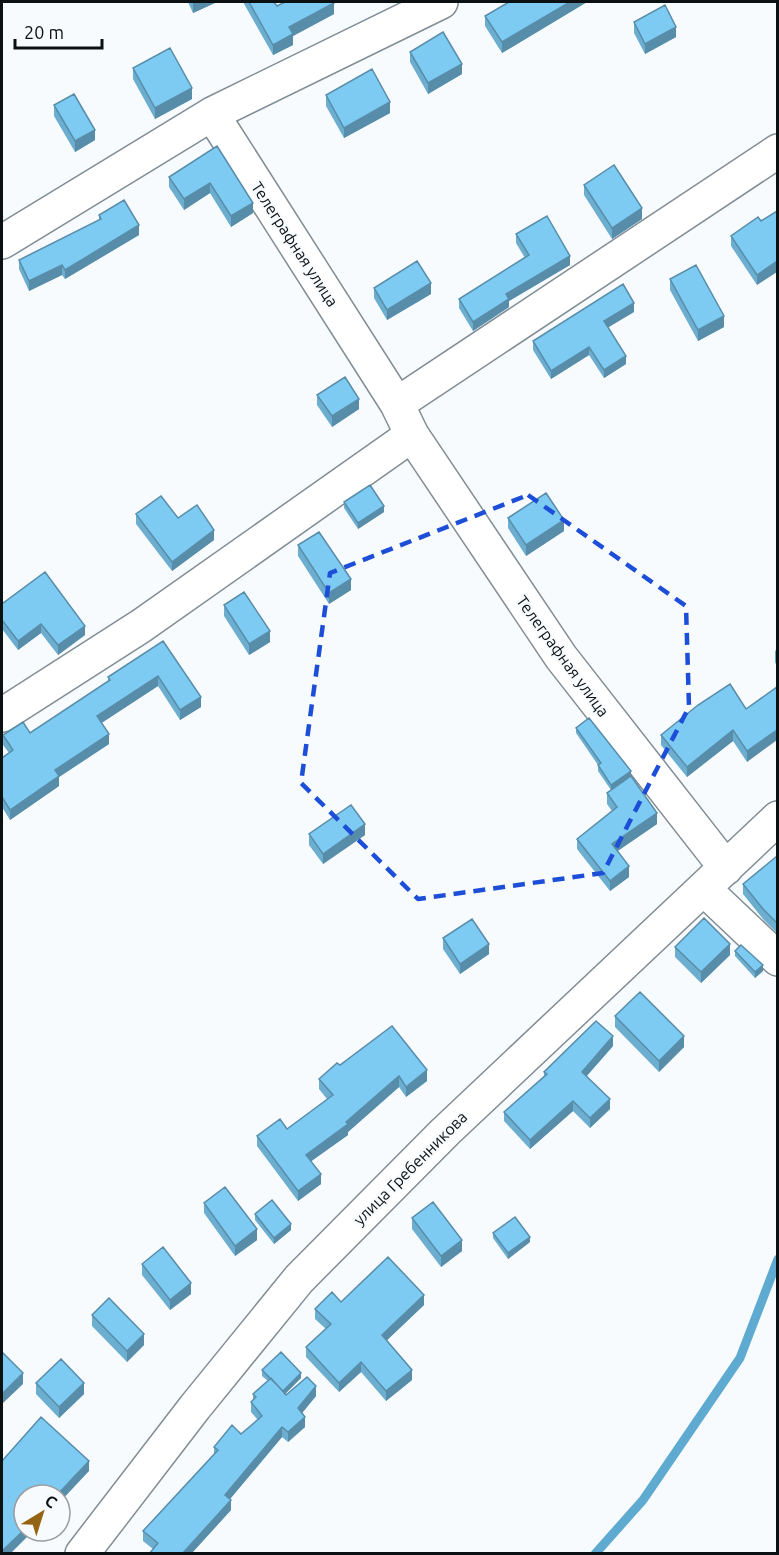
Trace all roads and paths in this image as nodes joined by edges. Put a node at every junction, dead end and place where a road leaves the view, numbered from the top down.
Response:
1 (441, 2) edge
2 (212, 114) junction
3 (777, 151) edge
4 (2, 242) edge
5 (397, 404) junction
6 (412, 435) junction
7 (2, 715) edge
8 (777, 818) edge
9 (715, 879) junction
10 (777, 959) edge
11 (81, 1554) edge

1 - 2 street
2 - 4 street
2 - 5 street, Телеграфная улица
3 - 5 street
5 - 6 street, Телеграфная улица
6 - 7 street
6 - 9 street, Телеграфная улица
8 - 9 street, улица Гребенникова
9 - 10 street, Телеграфная улица
9 - 11 street, улица Гребенникова

